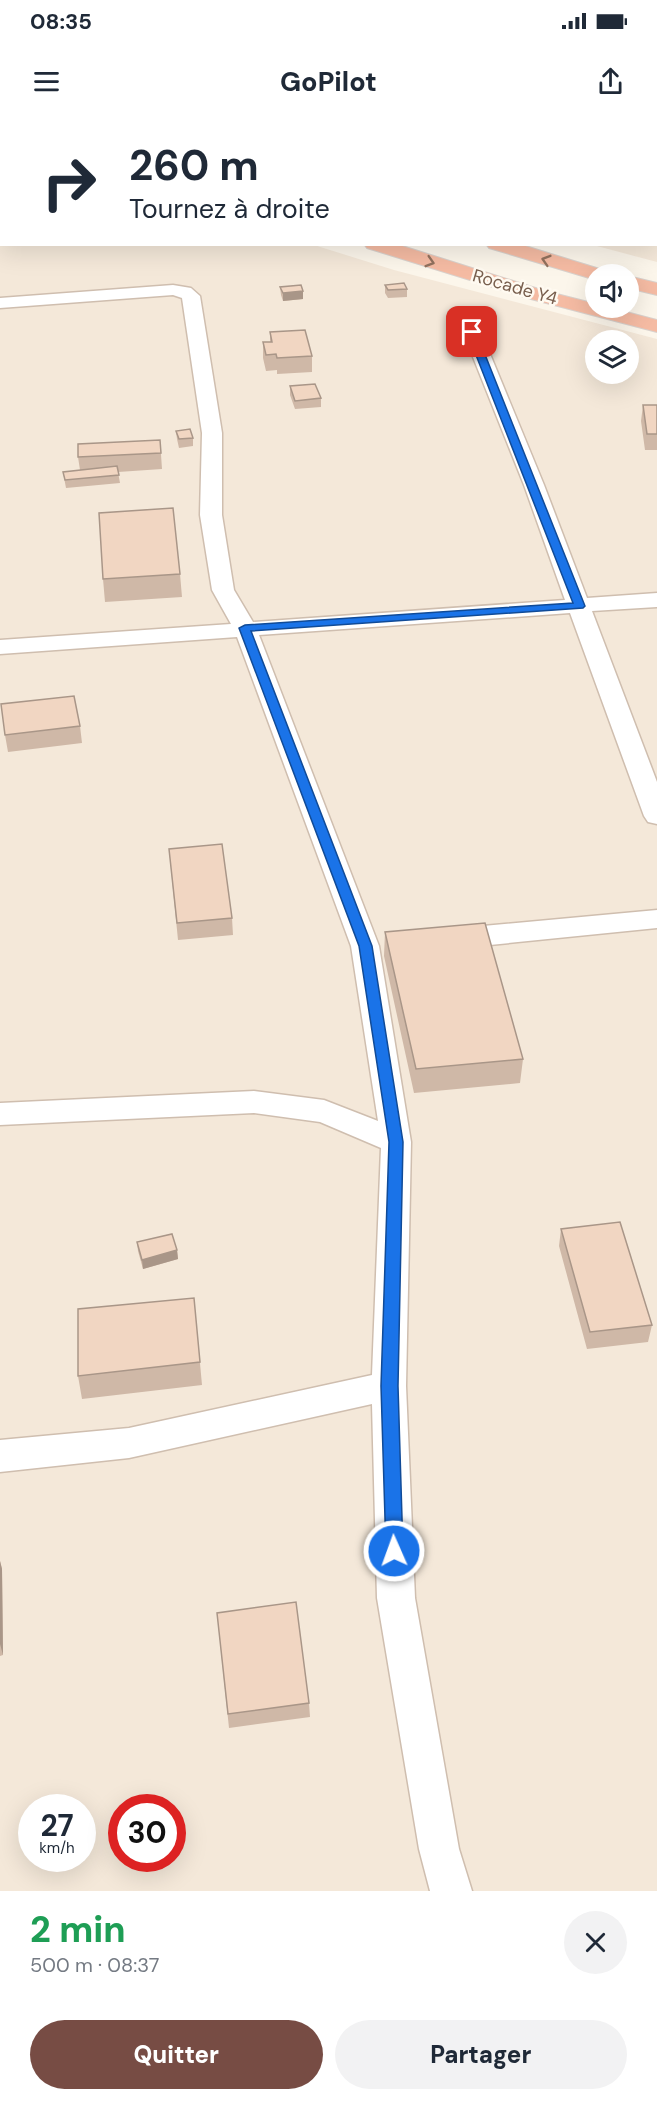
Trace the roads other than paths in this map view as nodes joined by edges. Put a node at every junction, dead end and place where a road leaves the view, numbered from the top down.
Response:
1 (380, 246) edge
2 (503, 246) edge
3 (585, 271) edge
4 (639, 285) edge
5 (657, 289) edge
6 (0, 303) edge
7 (657, 326) edge
8 (472, 332) dead end
9 (657, 600) edge
10 (579, 606) junction
11 (245, 628) junction
12 (0, 647) edge
13 (657, 816) edge
14 (657, 920) edge
15 (424, 941) edge
16 (0, 1114) edge
17 (396, 1142) junction
18 (389, 1386) junction
19 (0, 1456) edge
20 (451, 1891) edge

1 -> 7 highway, Rocade Y4
3 -> 2 highway, Rocade Y4
4 - 5 highway
6 - 11 street
8 - 10 street
9 - 10 street
10 - 11 street
10 - 13 street
11 - 12 street
11 - 17 street
14 - 15 street
16 - 17 street
17 - 18 street
18 - 19 street
18 - 20 street

